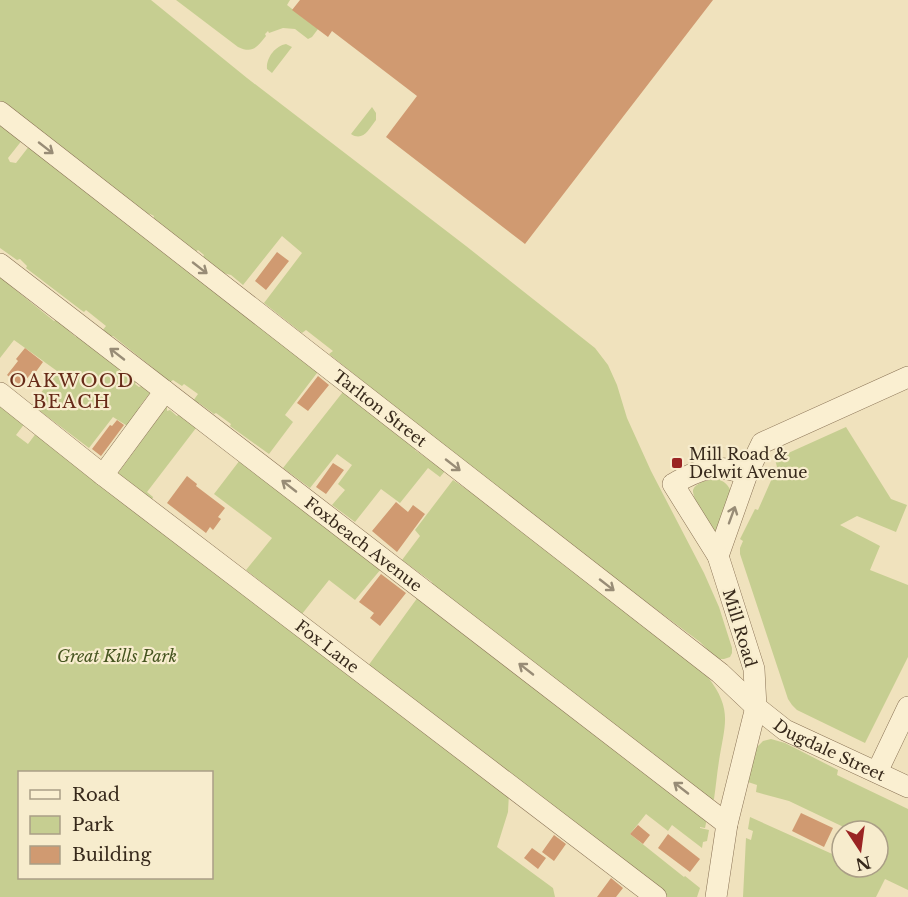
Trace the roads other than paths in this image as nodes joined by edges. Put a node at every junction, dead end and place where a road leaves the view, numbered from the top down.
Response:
1 (0, 112) edge
2 (0, 264) edge
3 (908, 377) edge
4 (165, 391) junction
5 (0, 393) edge
6 (747, 474) junction
7 (103, 475) junction
8 (718, 556) junction
9 (756, 707) junction
10 (908, 707) edge
11 (877, 772) junction
12 (908, 787) edge
13 (727, 824) junction
14 (656, 897) edge
15 (716, 897) edge

1 -> 9 street, Tarlton Street
4 -> 2 street, Foxbeach Avenue
3 - 6 street
4 - 7 street
13 -> 4 street, Foxbeach Avenue
5 - 7 street, Fox Lane
8 -> 6 street
6 - 8 street, Mill Road
7 - 14 street, Fox Lane
8 - 9 street, Mill Road
9 - 11 street, Dugdale Street
9 - 13 street, Mill Road
10 - 11 street
11 - 12 street, Dugdale Street
13 - 15 street, Mill Road

